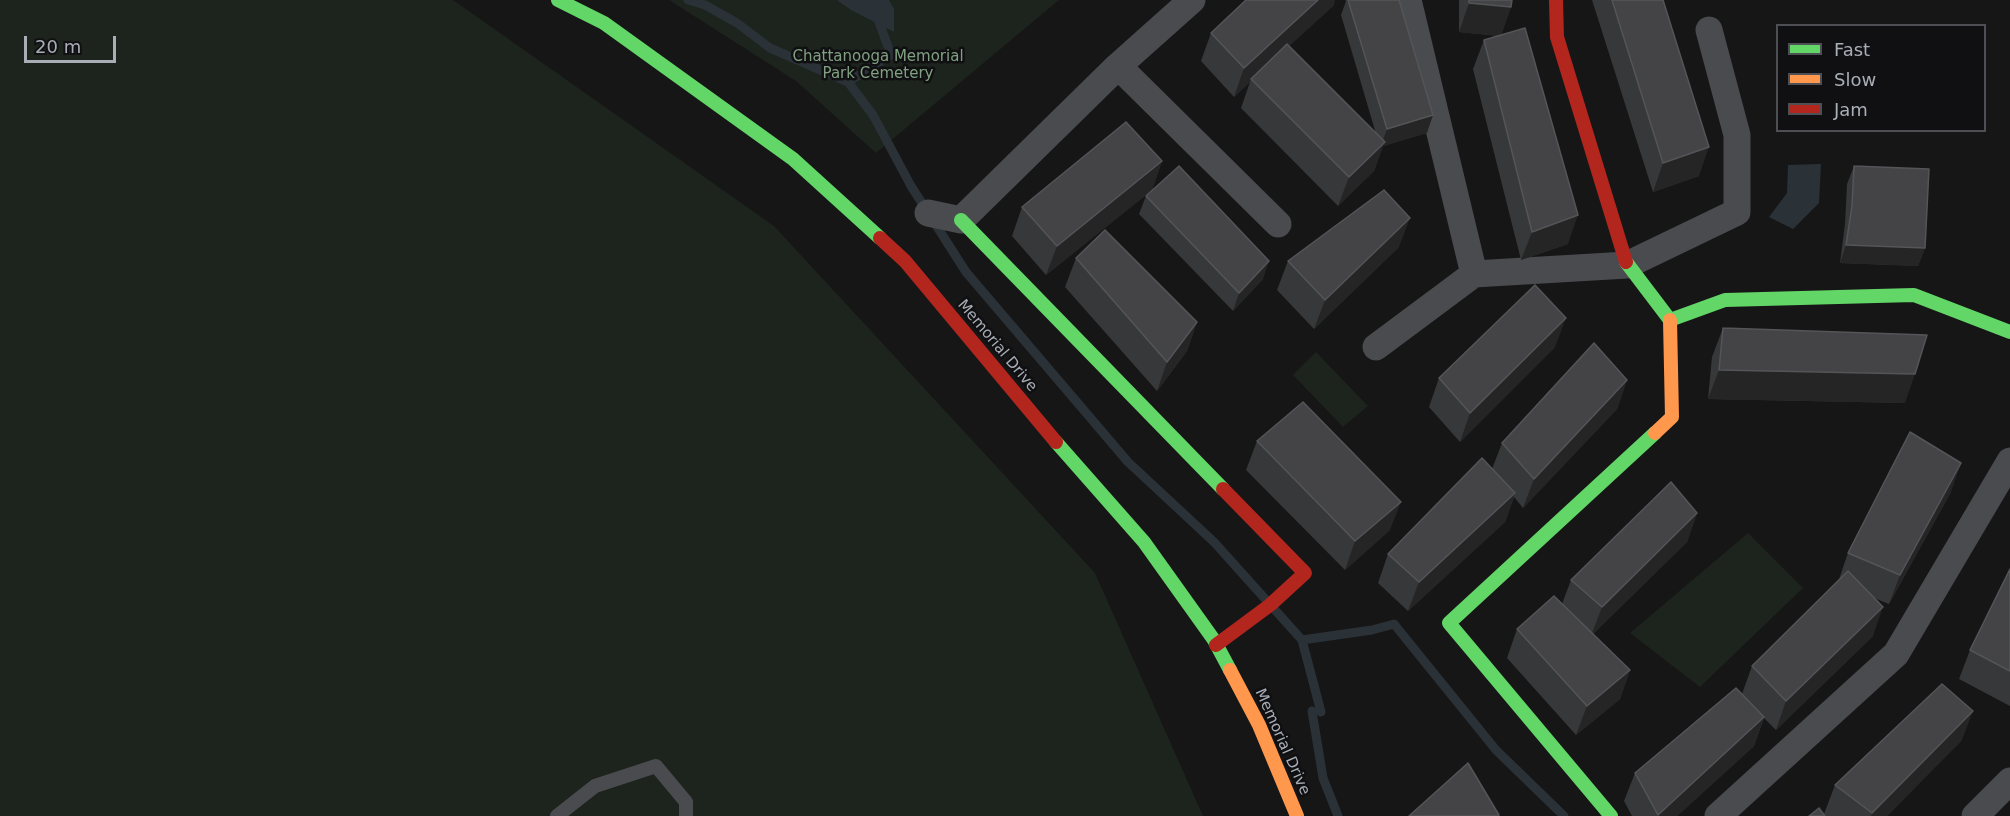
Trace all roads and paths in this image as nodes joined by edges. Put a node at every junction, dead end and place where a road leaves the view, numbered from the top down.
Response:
1 (558, 0) edge
2 (1192, 0) edge
3 (1408, 0) edge
4 (1556, 0) edge
5 (1709, 30) dead end
6 (1118, 66) junction
7 (928, 213) dead end
8 (961, 220) junction
9 (1278, 224) dead end
10 (1627, 265) junction
11 (1474, 274) junction
12 (1670, 320) junction
13 (2010, 332) edge
14 (1376, 347) dead end
15 (2007, 471) edge
16 (1216, 645) junction
17 (2010, 781) edge
18 (557, 816) edge
19 (686, 816) edge
20 (1297, 816) edge
21 (1611, 816) edge
22 (1718, 816) edge
23 (1976, 816) edge

1 - 16 street, Memorial Drive
2 - 6 street
3 - 11 street
4 - 10 street
5 - 10 street
6 - 8 street
6 - 9 street
7 - 8 street
8 - 16 street
10 - 11 street
10 - 12 street
11 - 14 street
12 - 13 street
12 - 21 street
15 - 22 street
16 - 20 street, Memorial Drive
17 - 23 street
18 - 19 lane

